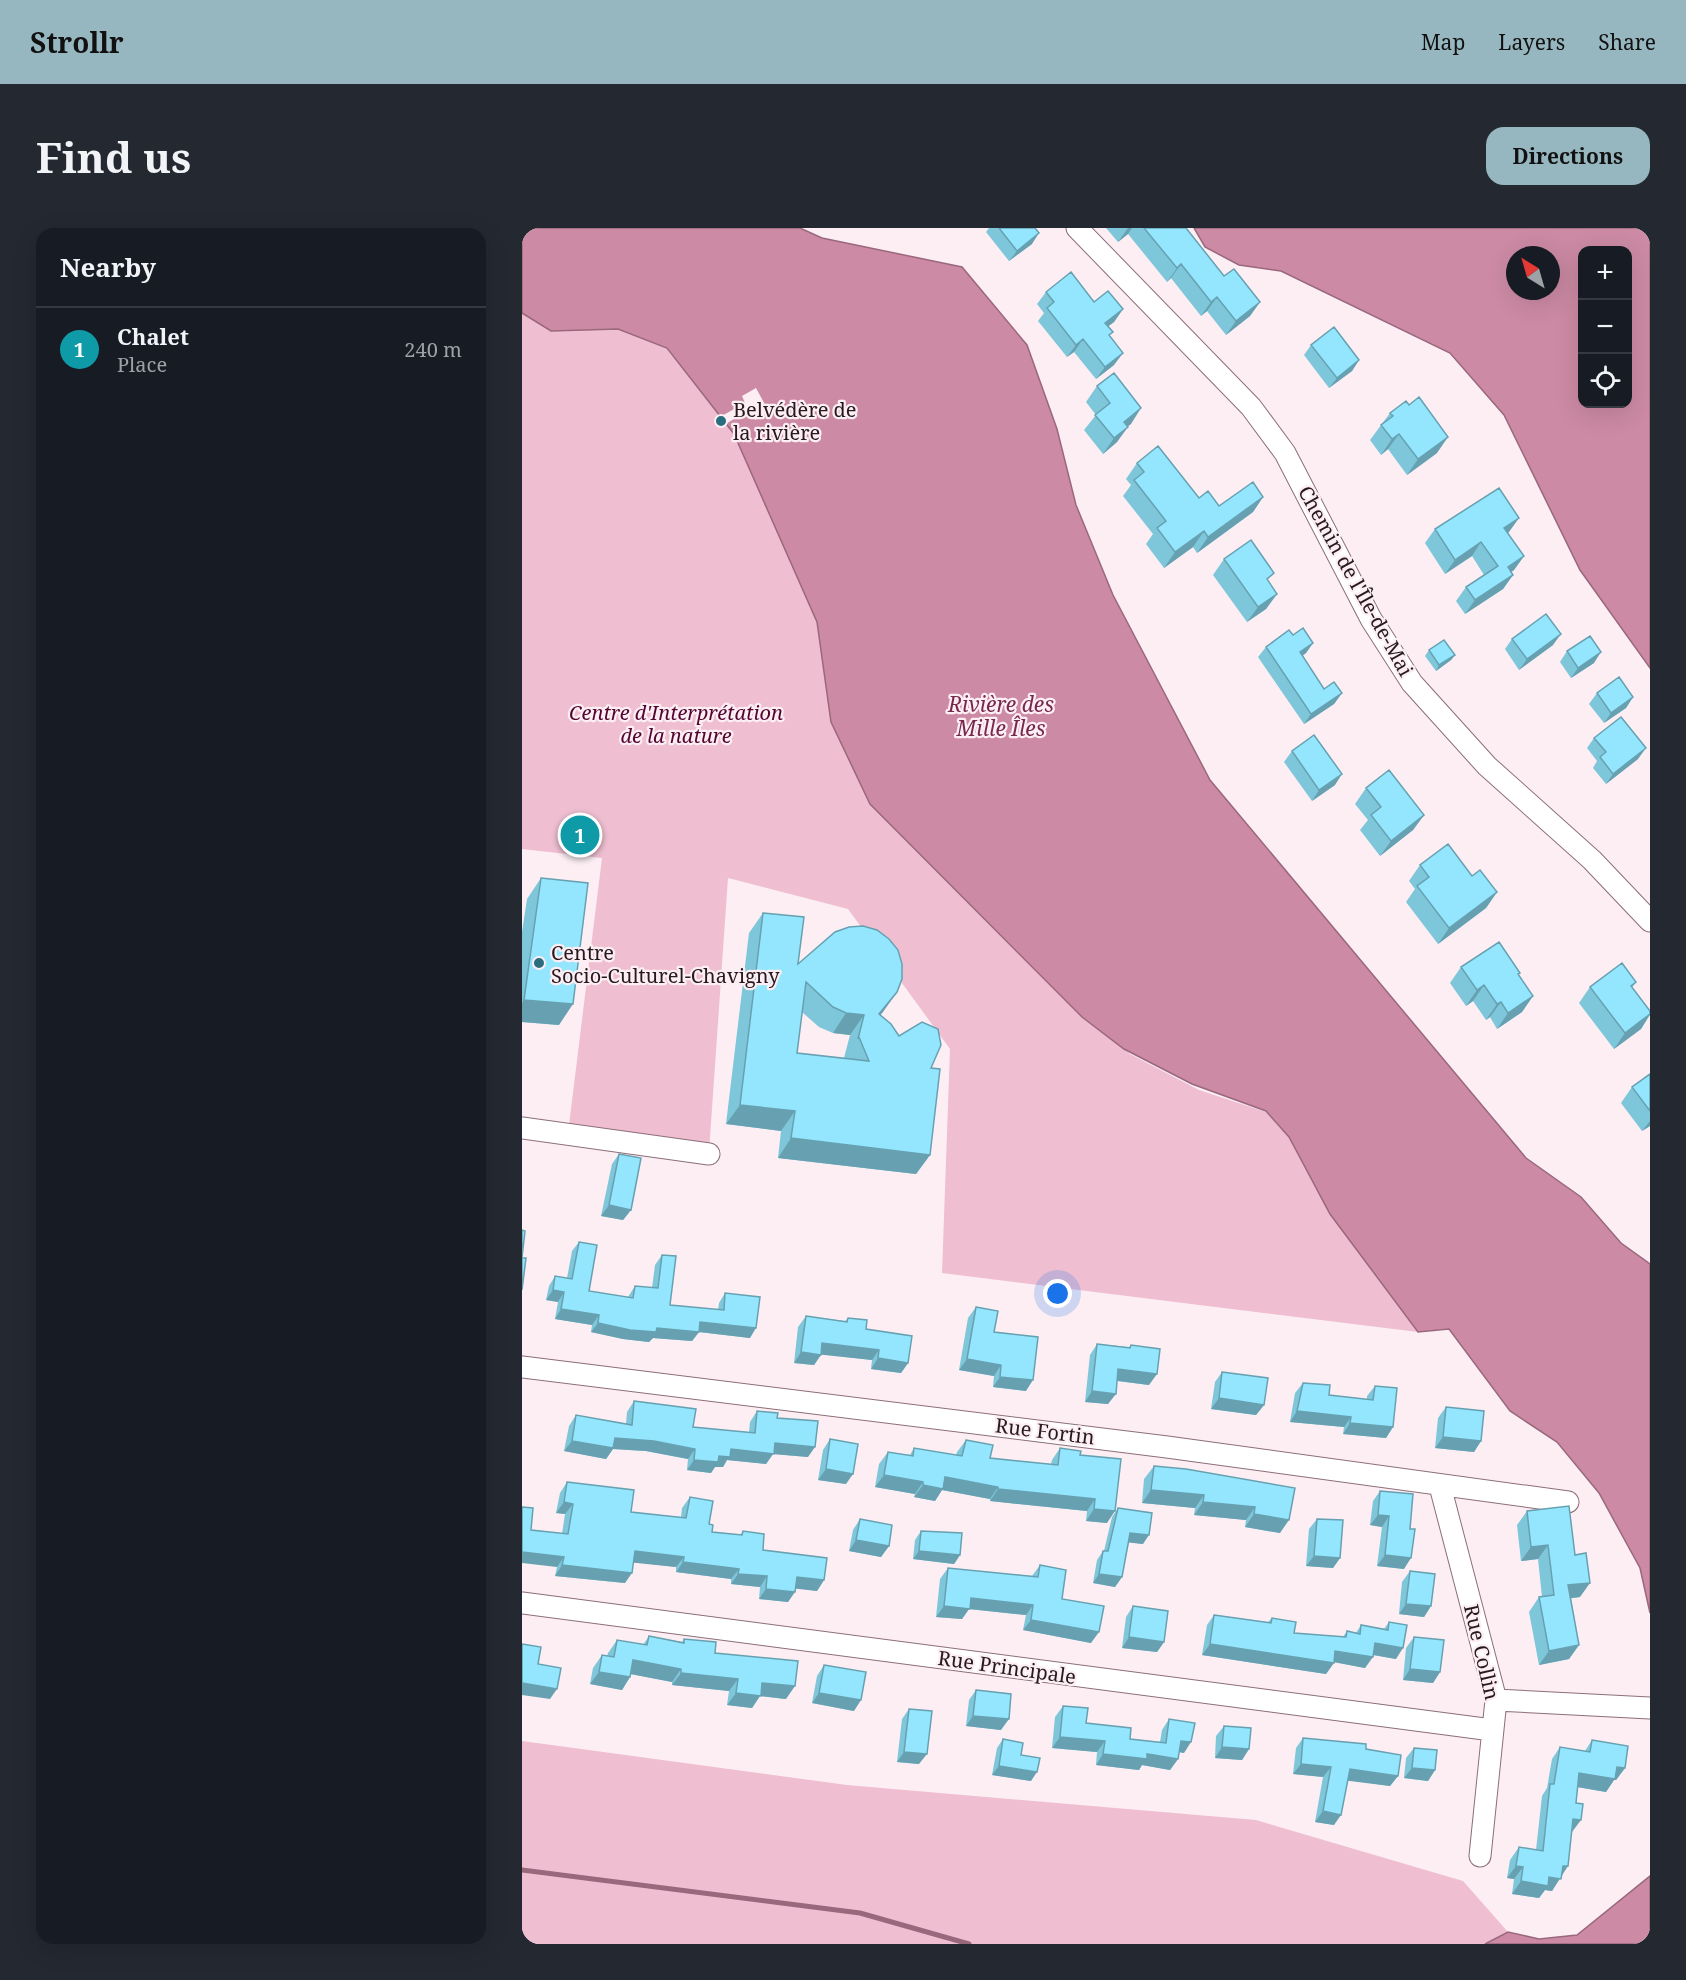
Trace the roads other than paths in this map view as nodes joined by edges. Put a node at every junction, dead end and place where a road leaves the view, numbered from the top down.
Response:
1 (1077, 228) edge
2 (1650, 921) edge
3 (522, 1128) edge
4 (709, 1154) dead end
5 (522, 1367) edge
6 (1440, 1486) junction
7 (1568, 1502) dead end
8 (522, 1603) edge
9 (1496, 1700) junction
10 (1650, 1708) edge
11 (1492, 1730) junction
12 (1480, 1856) dead end

1 - 2 street, Chemin de l'Île-de-Mai
3 - 4 street
5 - 6 street, Rue Fortin
6 - 7 street, Rue Fortin
6 - 9 street, Rue Collin
8 - 11 street, Rue Principale
9 - 10 street
9 - 11 street, Rue Collin
11 - 12 street, Rue Collin

